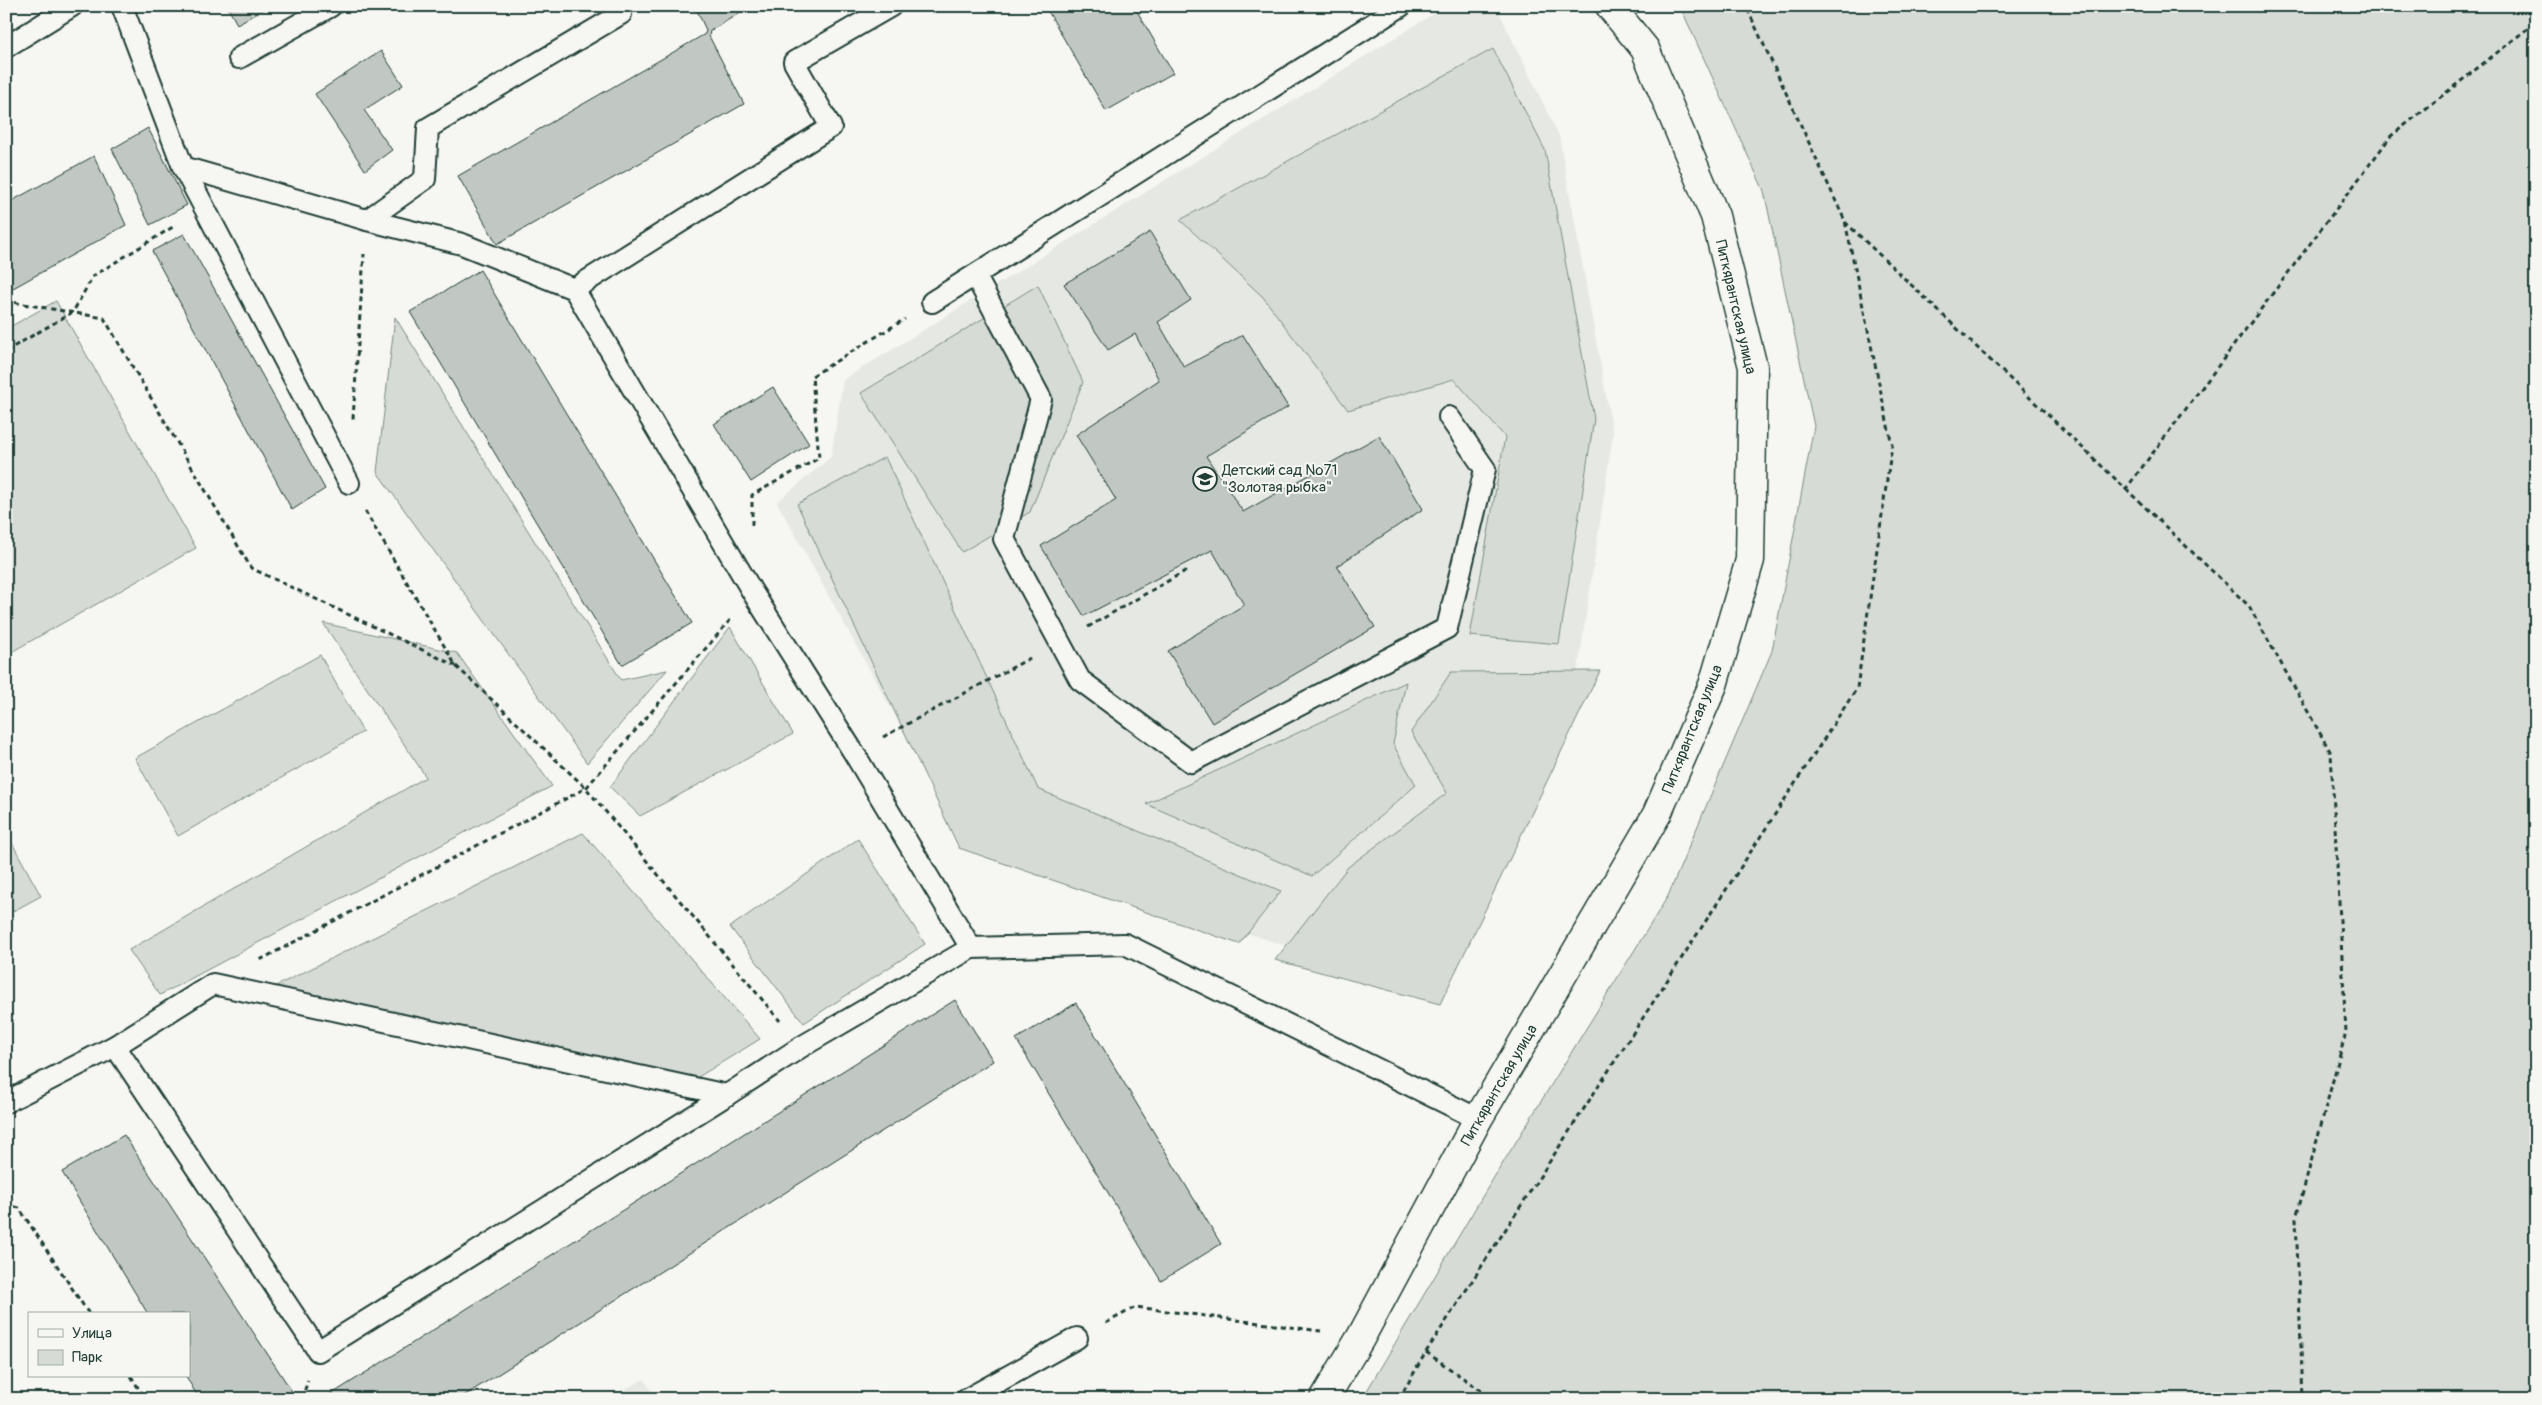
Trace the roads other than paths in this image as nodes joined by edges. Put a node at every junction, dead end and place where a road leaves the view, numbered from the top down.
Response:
1 (122, 6) edge
2 (331, 6) edge
3 (621, 6) edge
4 (891, 6) edge
5 (1401, 6) edge
6 (1610, 6) edge
7 (63, 8) edge
8 (6, 47) edge
9 (239, 58) dead end
10 (183, 167) junction
11 (366, 220) junction
12 (975, 276) junction
13 (574, 289) junction
14 (932, 302) road end
15 (1449, 417) dead end
16 (349, 483) road end
17 (971, 948) junction
18 (114, 1046) junction
19 (727, 1096) junction
20 (6, 1102) edge
21 (1478, 1119) junction
22 (1077, 1338) road end
23 (967, 1399) edge
24 (1324, 1399) edge

1 - 10 lane
2 - 9 lane
3 - 11 lane
4 - 13 lane
5 - 12 lane
6 - 21 street, Питкярантская улица
7 - 8 lane
10 - 11 lane
10 - 16 lane
11 - 13 lane
12 - 14 lane
12 - 15 lane
13 - 17 lane
17 - 19 lane
17 - 21 lane
18 - 19 lane
18 - 19 lane
18 - 20 lane
21 - 24 street, Питкярантская улица
22 - 23 lane

